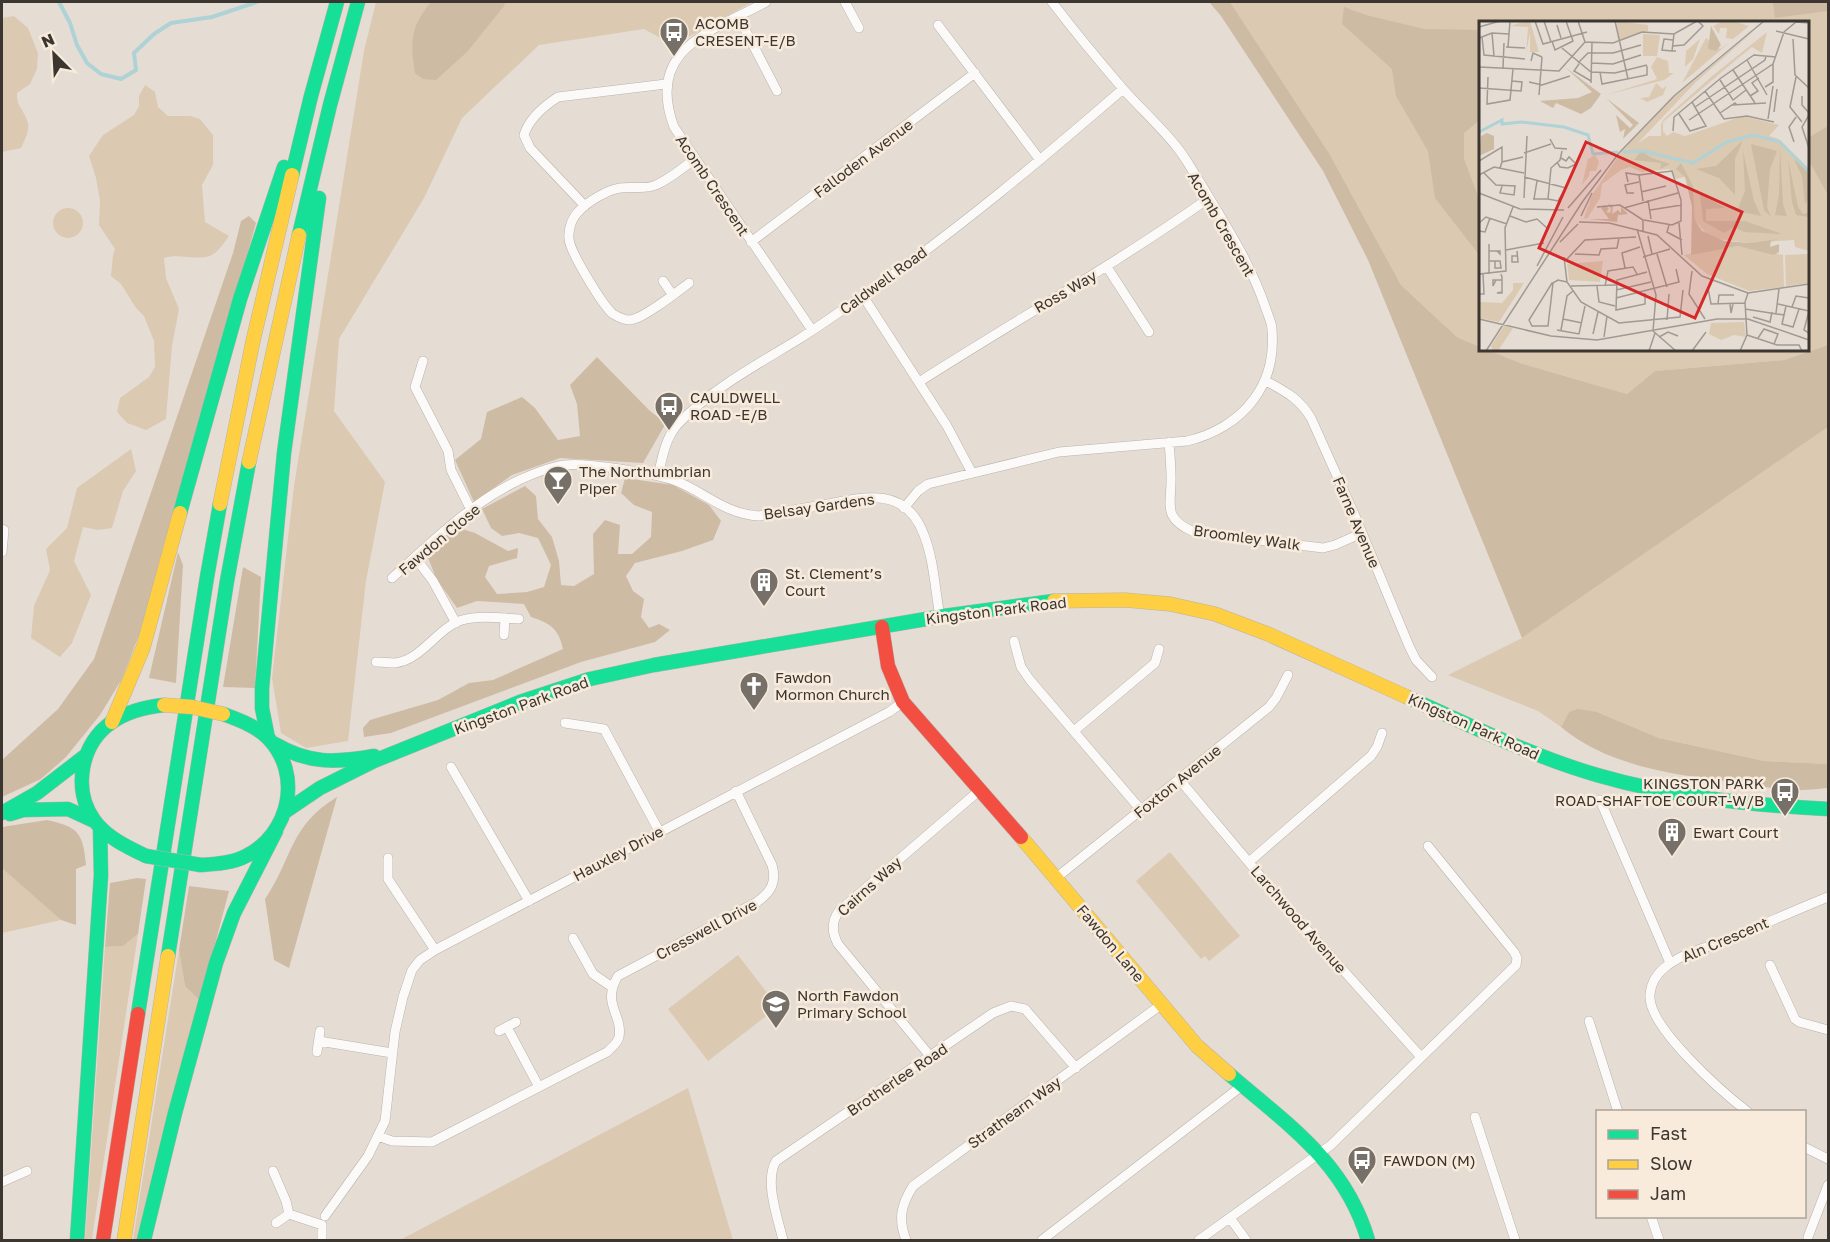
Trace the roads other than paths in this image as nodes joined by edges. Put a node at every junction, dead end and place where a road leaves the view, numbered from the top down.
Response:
1 (337, 2) edge
2 (358, 2) edge
3 (766, 2) edge
4 (845, 2) edge
5 (1052, 2) edge
6 (738, 16) junction
7 (938, 25) dead end
8 (859, 28) dead end
9 (975, 73) junction
10 (666, 84) junction
11 (1123, 89) junction
12 (777, 91) dead end
13 (311, 96) junction
14 (330, 105) junction
15 (695, 159) junction
16 (1040, 160) junction
17 (1209, 198) junction
18 (585, 206) junction
19 (751, 242) junction
20 (1107, 267) junction
21 (663, 281) dead end
22 (689, 283) dead end
23 (672, 294) junction
24 (863, 296) junction
25 (812, 330) junction
26 (1149, 332) dead end
27 (423, 361) dead end
28 (1266, 381) junction
29 (919, 382) junction
30 (1169, 442) junction
31 (972, 473) junction
32 (658, 476) junction
33 (904, 508) junction
34 (471, 510) junction
35 (3, 529) edge
36 (1362, 533) junction
37 (2, 552) edge
38 (415, 557) junction
39 (392, 578) dead end
40 (940, 617) junction
41 (505, 618) junction
42 (519, 619) dead end
43 (456, 623) junction
44 (882, 627) junction
45 (504, 635) dead end
46 (1014, 641) dead end
47 (1159, 649) dead end
48 (376, 662) dead end
49 (1288, 675) dead end
50 (1431, 677) dead end
51 (903, 702) junction
52 (112, 722) junction
53 (565, 723) dead end
54 (1074, 731) junction
55 (1382, 733) dead end
56 (270, 741) junction
57 (397, 752) junction
58 (85, 756) junction
59 (451, 767) dead end
60 (1179, 779) junction
61 (981, 789) junction
62 (736, 791) junction
63 (1600, 800) dead end
64 (1828, 809) edge
65 (1141, 810) junction
66 (286, 811) junction
67 (2, 814) edge
68 (97, 824) junction
69 (276, 831) junction
70 (659, 831) junction
71 (1428, 846) dead end
72 (388, 858) dead end
73 (1249, 862) junction
74 (1056, 878) junction
75 (1828, 897) edge
76 (529, 901) junction
77 (573, 938) dead end
78 (435, 950) junction
79 (1670, 963) junction
80 (1770, 965) dead end
81 (612, 987) junction
82 (1162, 1004) junction
83 (1589, 1021) dead end
84 (516, 1022) dead end
85 (1828, 1030) edge
86 (317, 1052) dead end
87 (392, 1053) junction
88 (930, 1056) junction
89 (1421, 1057) junction
90 (1076, 1068) junction
91 (1243, 1085) junction
92 (539, 1087) junction
93 (1617, 1110) edge
94 (1746, 1110) edge
95 (1475, 1116) dead end
96 (378, 1136) junction
97 (1806, 1149) edge
98 (1319, 1152) junction
99 (1828, 1159) edge
100 (27, 1171) dead end
101 (273, 1171) dead end
102 (2, 1182) edge
103 (1828, 1185) edge
104 (288, 1214) junction
105 (1230, 1218) junction
106 (1652, 1218) edge
107 (323, 1221) junction
108 (276, 1223) dead end
109 (1808, 1237) dead end
110 (77, 1240) edge
111 (103, 1240) edge
112 (124, 1240) edge
113 (144, 1240) edge
114 (322, 1240) edge
115 (783, 1240) edge
116 (906, 1240) edge
117 (1042, 1240) edge
118 (1199, 1240) edge
119 (1246, 1240) edge
120 (1368, 1240) edge
121 (1515, 1240) edge
122 (1659, 1240) edge

1 - 13 main road
2 - 14 main road
3 - 6 street
4 - 8 street
5 - 11 street, Acomb Crescent
6 - 10 street
6 - 12 street
7 - 9 street
9 - 16 street
9 - 19 street, Falloden Avenue
10 - 15 street, Acomb Crescent
10 - 18 street
11 - 16 street, Caldwell Road
11 - 17 street, Acomb Crescent
13 - 52 main road
13 - 111 main road
14 - 56 main road
14 - 112 main road
15 - 18 street
15 - 19 street, Acomb Crescent
16 - 24 street, Caldwell Road
17 - 20 street, Ross Way
17 - 28 street, Acomb Crescent
18 - 23 street
19 - 25 street, Acomb Crescent
20 - 26 street
20 - 29 street, Ross Way
21 - 23 street
22 - 23 street
24 - 25 street, Caldwell Road
24 - 29 street
25 - 32 street, Caldwell Road
27 - 34 street
28 - 30 street, Acomb Crescent
28 - 36 street, Farne Avenue
29 - 31 street
30 - 31 street, Acomb Crescent
30 - 36 street, Broomley Walk
31 - 33 street, Acomb Crescent
32 - 33 street, Belsay Gardens
32 - 34 street, Fawdon Close
33 - 40 street
34 - 38 street, Fawdon Close
35 - 37 street
36 - 50 street, Farne Avenue
38 - 39 street, Fawdon Close
38 - 43 street
40 - 44 main road, Kingston Park Road
40 - 64 main road, Kingston Park Road
41 - 42 street
41 - 43 street
41 - 45 street
43 - 48 street
44 - 51 main road, Fawdon Lane
44 - 57 main road, Kingston Park Road
46 - 54 street
47 - 54 street
49 - 60 street, Foxton Avenue
51 - 61 main road, Fawdon Lane
51 - 62 street, Hauxley Drive
52 - 56 main road, bridge
52 - 58 main road
53 - 70 street
54 - 65 street
55 - 73 street
56 - 57 main road, Kingston Park Road
56 - 66 main road
57 - 66 main road, Kingston Park Road
58 - 67 main road
58 - 68 main road
59 - 76 street
60 - 65 street, Foxton Avenue
60 - 73 street, Larchwood Avenue
61 - 74 main road, Fawdon Lane
61 - 88 street, Cairns Way
62 - 70 street, Hauxley Drive
62 - 81 street, Cresswell Drive
63 - 79 street
65 - 74 street, Foxton Avenue
66 - 69 main road
67 - 68 main road
68 - 69 main road, bridge
68 - 110 main road
69 - 113 main road
70 - 76 street, Hauxley Drive
71 - 89 street
72 - 78 street
73 - 89 street, Larchwood Avenue
74 - 82 main road, Fawdon Lane
75 - 79 street, Aln Crescent
76 - 78 street, Hauxley Drive
77 - 81 street
78 - 87 street, Hauxley Drive
79 - 94 street, Aln Crescent
80 - 85 street
81 - 92 street
82 - 90 street, Strathearn Way
82 - 91 main road, Fawdon Lane
83 - 93 street
84 - 92 street
86 - 87 street
87 - 96 street, Hauxley Drive
88 - 90 street, Brotherlee Road
88 - 115 street, Brotherlee Road
89 - 98 street
90 - 116 street, Strathearn Way
91 - 98 main road, Fawdon Lane
91 - 117 street
92 - 96 street
95 - 121 street
96 - 107 street, Hauxley Drive
97 - 99 street
98 - 105 street
98 - 120 main road, Fawdon Lane
100 - 102 street
101 - 104 street
103 - 109 street
104 - 107 street
104 - 108 street
105 - 118 street
105 - 119 street
106 - 122 street
107 - 114 street

